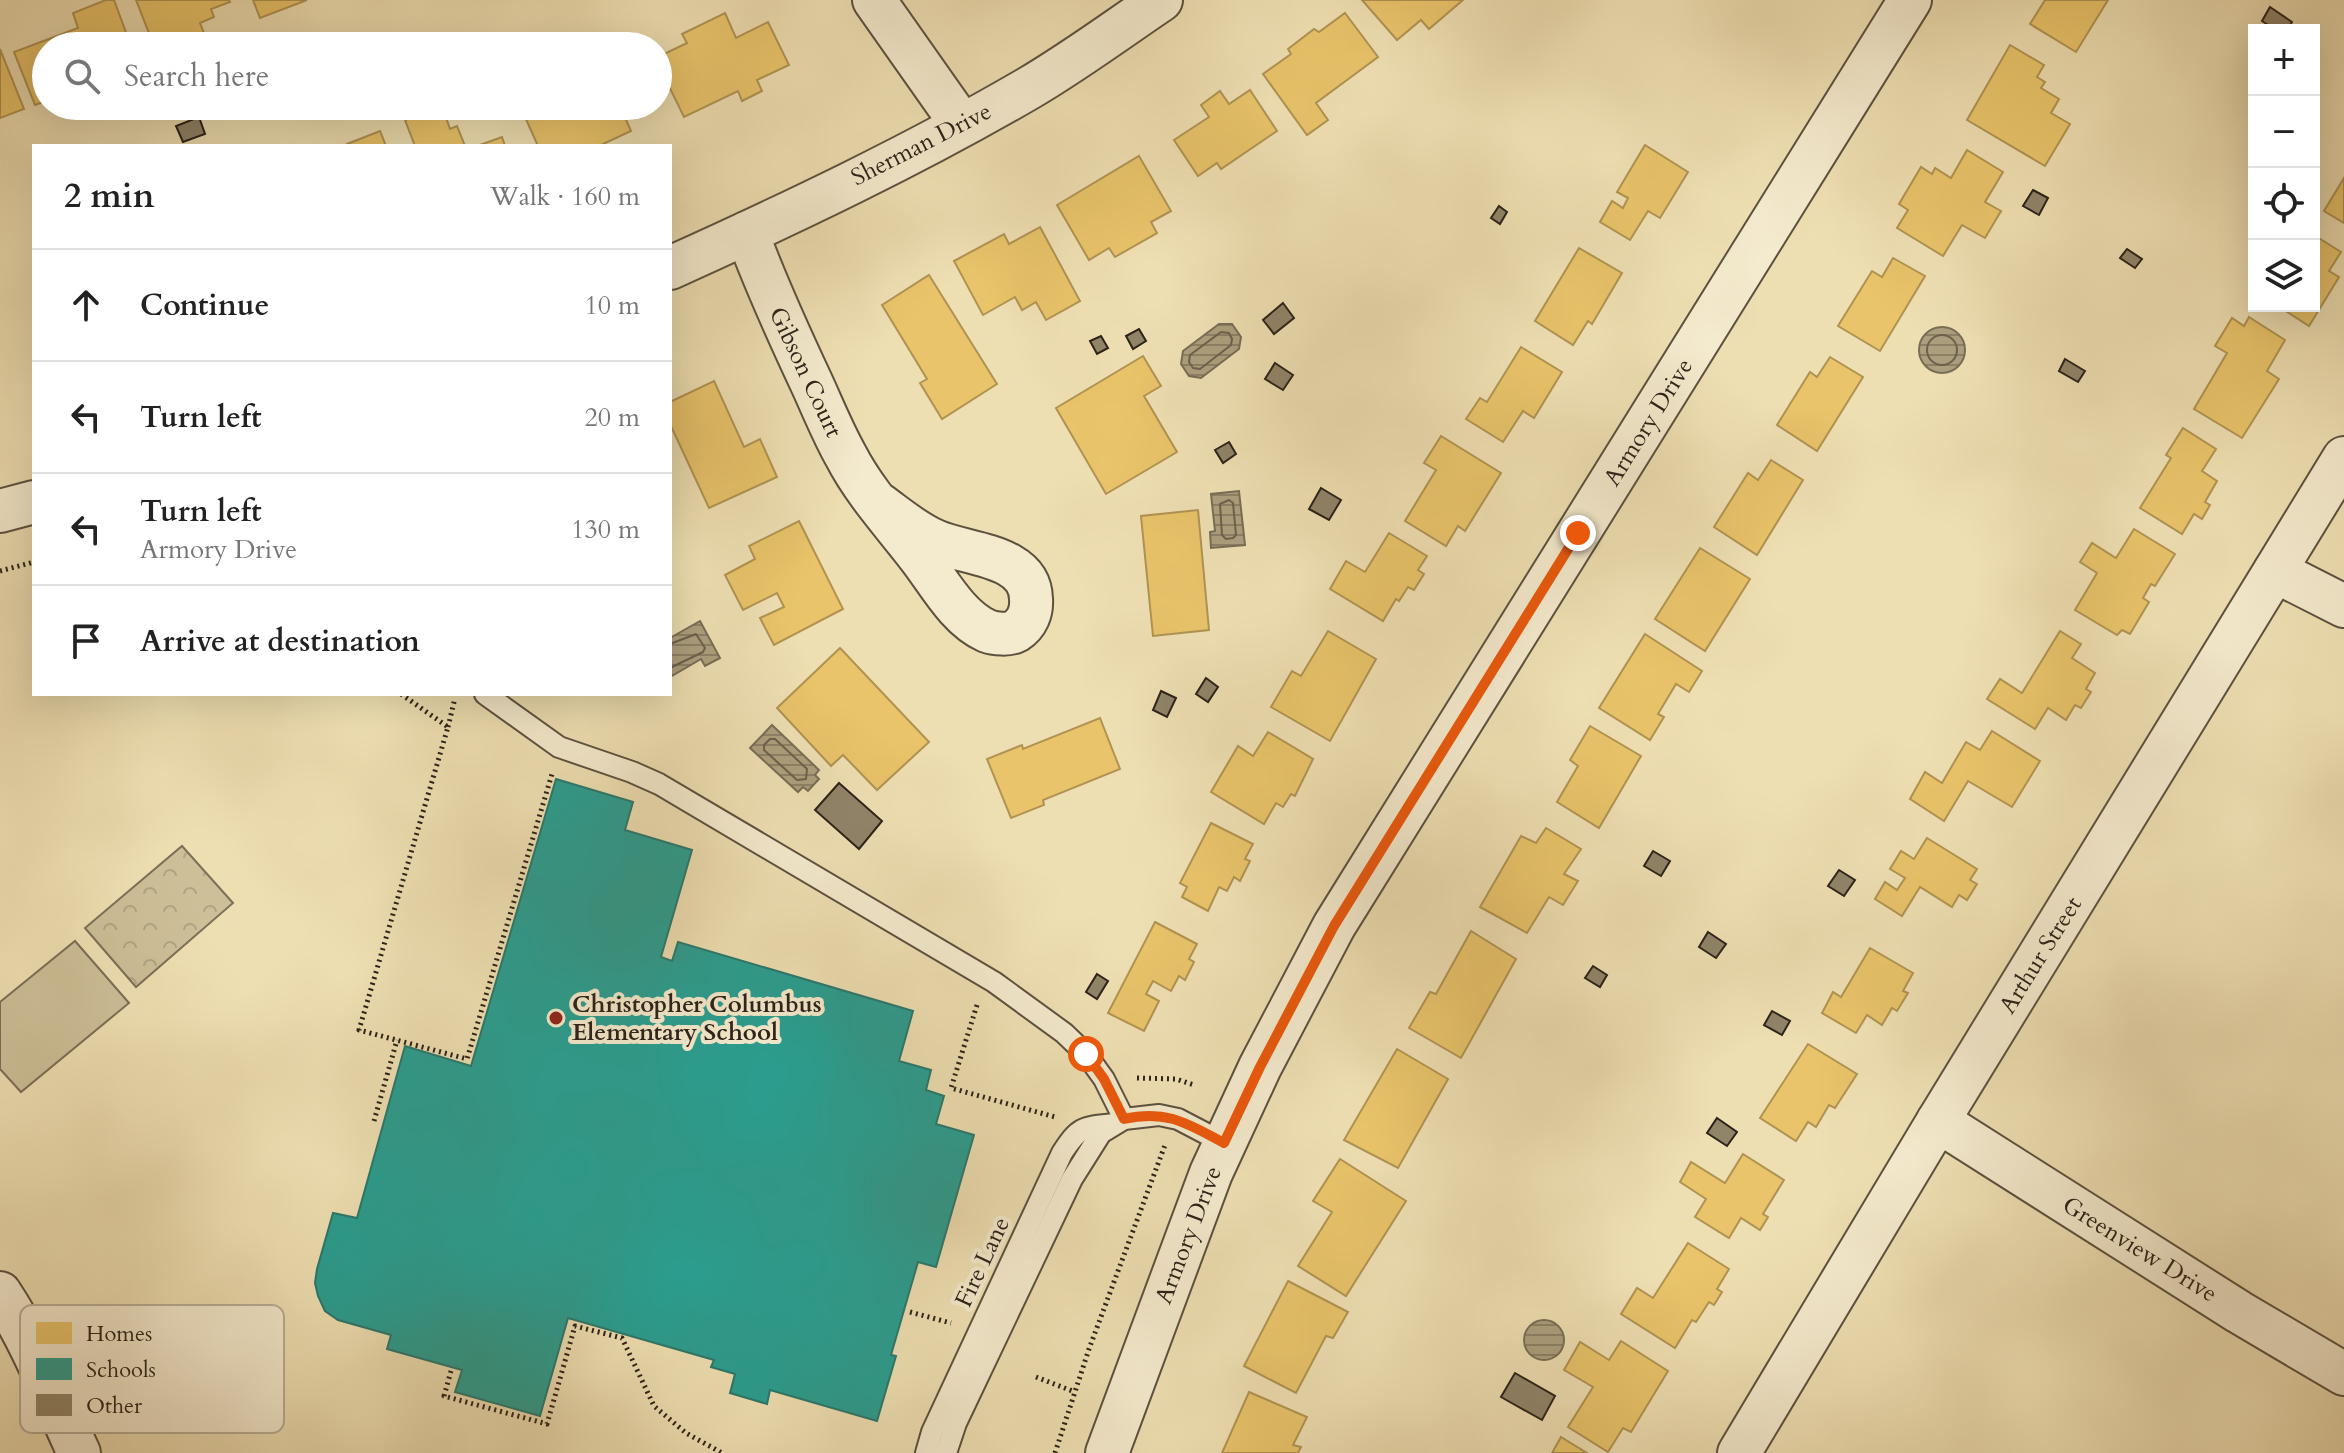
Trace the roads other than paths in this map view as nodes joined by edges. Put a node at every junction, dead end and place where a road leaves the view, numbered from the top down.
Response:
1 (874, 0) edge
2 (1161, 0) edge
3 (1910, 0) edge
4 (962, 125) junction
5 (747, 233) junction
6 (672, 267) edge
7 (2344, 458) edge
8 (32, 503) edge
9 (879, 504) dead end
10 (0, 511) edge
11 (2275, 571) junction
12 (2344, 606) edge
13 (488, 696) edge
14 (1938, 1121) junction
15 (1119, 1122) junction
16 (1224, 1143) junction
17 (0, 1293) edge
18 (20, 1327) edge
19 (2344, 1374) edge
20 (70, 1433) edge
21 (79, 1453) edge
22 (926, 1453) edge
23 (946, 1453) edge
24 (1107, 1453) edge
25 (1739, 1453) edge

1 - 4 street
2 - 4 street, Sherman Drive
3 - 16 street, Armory Drive
4 - 5 street, Sherman Drive
5 - 6 street, Sherman Drive
5 - 9 street, Gibson Court
7 - 11 street, Arthur Street
8 - 10 street
11 - 12 street
11 - 14 street, Arthur Street
13 - 15 lane
14 - 19 street, Greenview Drive
14 - 25 street, Arthur Street
15 - 16 lane, Fire Lane
15 - 22 lane, Fire Lane
15 - 23 lane
16 - 24 street, Armory Drive
17 - 18 street
20 - 21 street

